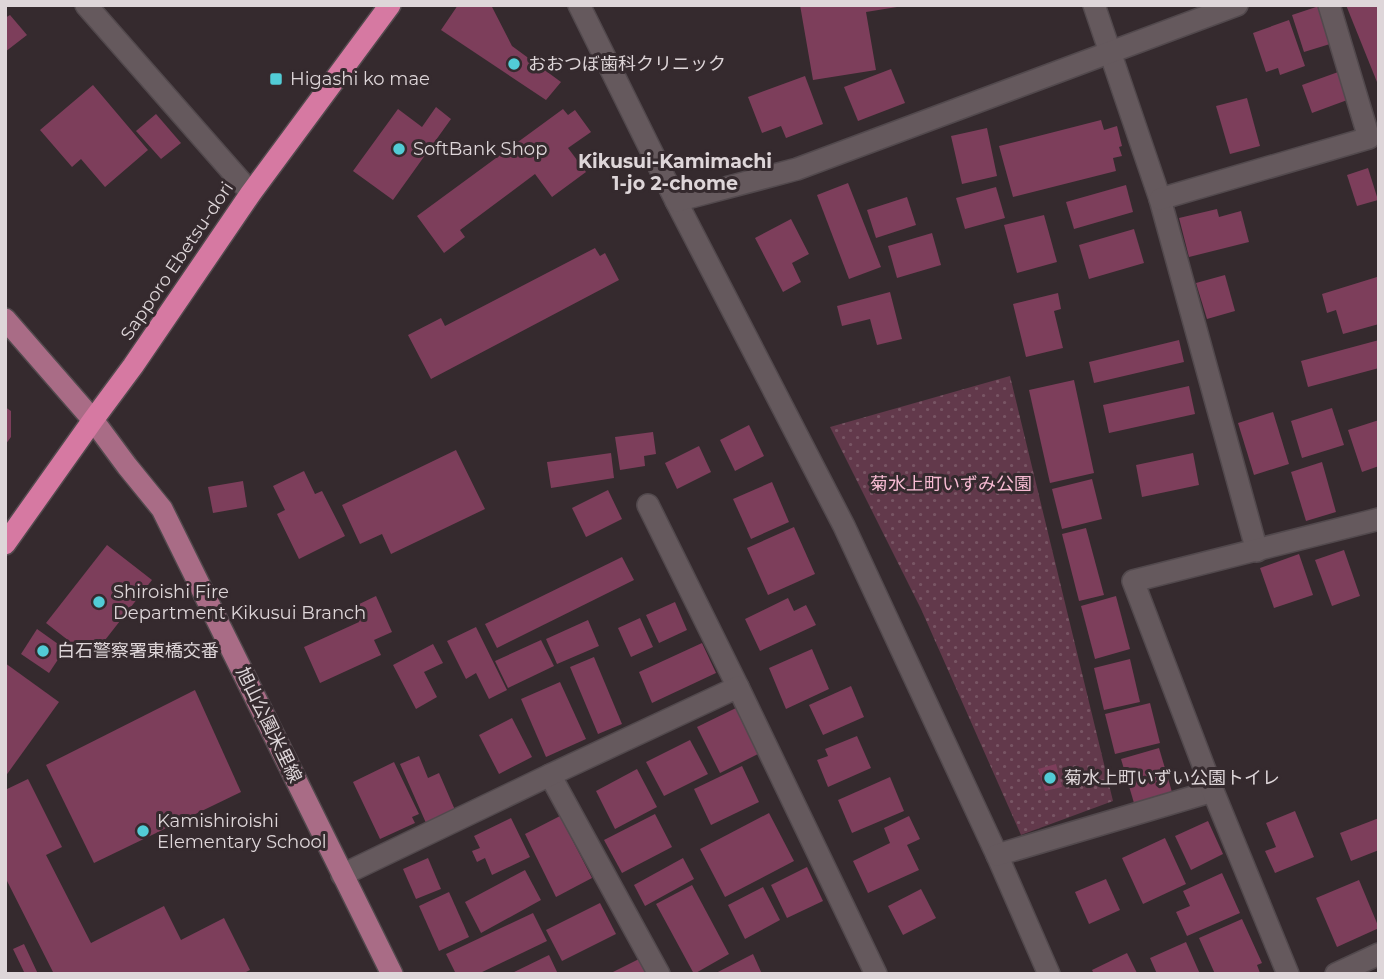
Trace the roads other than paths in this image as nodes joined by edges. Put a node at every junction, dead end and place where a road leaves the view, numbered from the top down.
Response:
1 (86, 5) edge
2 (390, 5) edge
3 (579, 5) edge
4 (1094, 5) edge
5 (1237, 5) edge
6 (1329, 5) edge
7 (1111, 53) junction
8 (251, 193) junction
9 (1160, 198) junction
10 (676, 201) junction
11 (5, 320) edge
12 (93, 420) junction
13 (648, 505) dead end
14 (1379, 519) edge
15 (5, 544) edge
16 (1257, 551) junction
17 (738, 687) junction
18 (550, 775) junction
19 (1213, 791) junction
20 (998, 855) junction
21 (342, 874) junction
22 (1379, 954) edge
23 (392, 974) edge
24 (659, 974) edge
25 (876, 974) edge
26 (1049, 974) edge
27 (1288, 974) edge
28 (1336, 974) edge

1 - 8 street
2 - 8 highway, Sapporo Ebetsu-dori
3 - 10 street
4 - 7 street
5 - 7 street
6 - 9 street
7 - 9 street
7 - 10 street
8 - 12 highway, Sapporo Ebetsu-dori
9 - 16 street
10 - 20 street
11 - 12 main road, 旭山公園米里線
12 - 15 highway, Sapporo Ebetsu-dori
12 - 21 main road, 旭山公園米里線
13 - 17 street
14 - 16 street
16 - 19 street
17 - 18 street
17 - 25 street
18 - 21 street
18 - 24 street
19 - 20 street
19 - 27 street
20 - 26 street
21 - 23 main road, 旭山公園米里線
22 - 28 street

